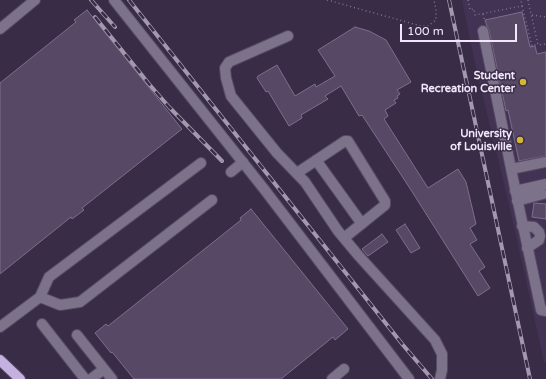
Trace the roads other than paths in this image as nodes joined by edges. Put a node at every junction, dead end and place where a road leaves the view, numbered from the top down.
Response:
1 (35, 0) edge
2 (114, 0) edge
3 (0, 29) edge
4 (484, 30) road end
5 (288, 36) dead end
6 (316, 160) junction
7 (243, 162) junction
8 (546, 162) edge
9 (201, 164) dead end
10 (511, 169) junction
11 (230, 172) dead end
12 (297, 173) junction
13 (546, 184) edge
14 (543, 194) dead end
15 (516, 196) junction
16 (212, 200) dead end
17 (362, 224) junction
18 (522, 226) junction
19 (344, 238) junction
20 (527, 248) junction
21 (40, 297) junction
22 (546, 311) edge
23 (42, 324) dead end
24 (0, 327) edge
25 (77, 336) dead end
26 (0, 360) edge
27 (104, 369) junction
28 (344, 369) dead end
29 (20, 379) edge
30 (85, 379) edge
31 (91, 379) edge
32 (112, 379) edge
33 (332, 379) edge
34 (409, 379) edge
35 (440, 379) edge

1 - 3 lane
2 - 7 lane
4 - 10 lane
5 - 12 lane
6 - 12 lane
6 - 17 lane
6 - 17 lane
7 - 11 lane
7 - 34 lane
8 - 10 lane
9 - 21 lane
10 - 15 lane
12 - 19 lane
13 - 15 lane
14 - 15 lane
15 - 18 lane
16 - 21 lane
17 - 19 lane
18 - 20 lane
18 - 20 lane
19 - 35 lane
20 - 22 lane
21 - 24 lane
23 - 30 lane
25 - 27 lane
26 - 29 main road
27 - 31 lane
27 - 32 lane
28 - 33 lane

